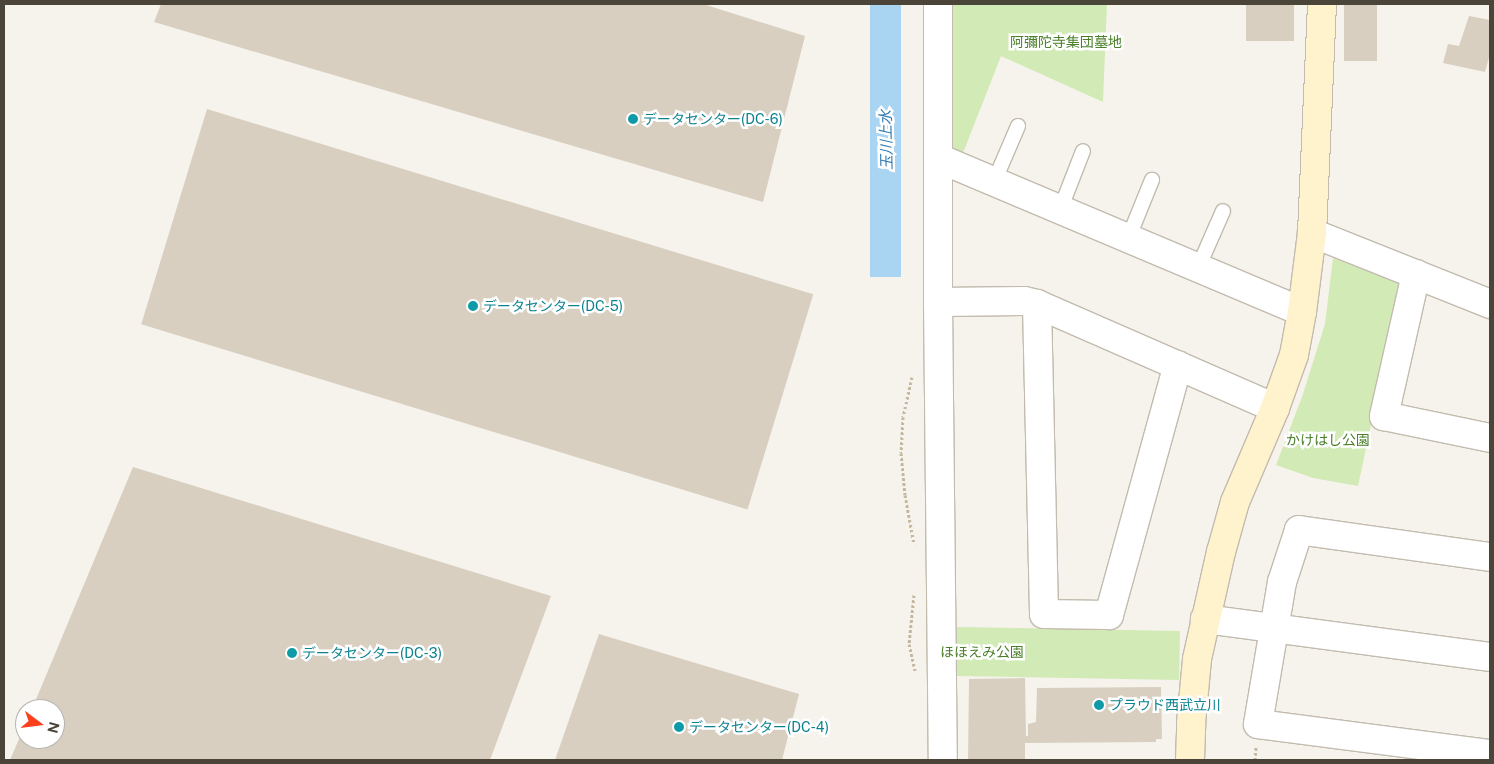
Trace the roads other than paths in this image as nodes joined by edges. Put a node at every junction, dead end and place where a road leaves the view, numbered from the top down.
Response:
1 (938, 4) edge
2 (1322, 4) edge
3 (1018, 126) dead end
4 (1083, 151) dead end
5 (938, 158) junction
6 (1152, 180) dead end
7 (994, 182) junction
8 (1060, 210) junction
9 (1223, 211) dead end
10 (1312, 233) junction
11 (1128, 239) junction
12 (1198, 268) junction
13 (1416, 274) junction
14 (938, 302) junction
15 (1038, 304) junction
16 (1490, 304) edge
17 (1302, 312) junction
18 (1178, 365) junction
19 (1275, 408) junction
20 (1490, 438) edge
21 (1490, 557) edge
22 (1205, 620) junction
23 (1273, 628) junction
24 (1490, 656) edge
25 (1490, 754) edge
26 (943, 760) edge
27 (1190, 760) edge

1 - 5 street
2 - 10 street
3 - 7 lane
4 - 8 lane
5 - 7 street
5 - 14 street
6 - 11 lane
7 - 8 street
8 - 11 street
9 - 12 lane
10 - 13 street
10 - 17 street
11 - 12 street
12 - 17 street
13 - 16 street
13 - 20 street
14 - 15 street
14 - 26 street
15 - 18 street
15 - 18 street
17 - 19 street
18 - 19 street
19 - 22 street
21 - 23 street
22 - 23 street
22 - 27 street
23 - 24 street
23 - 25 street

